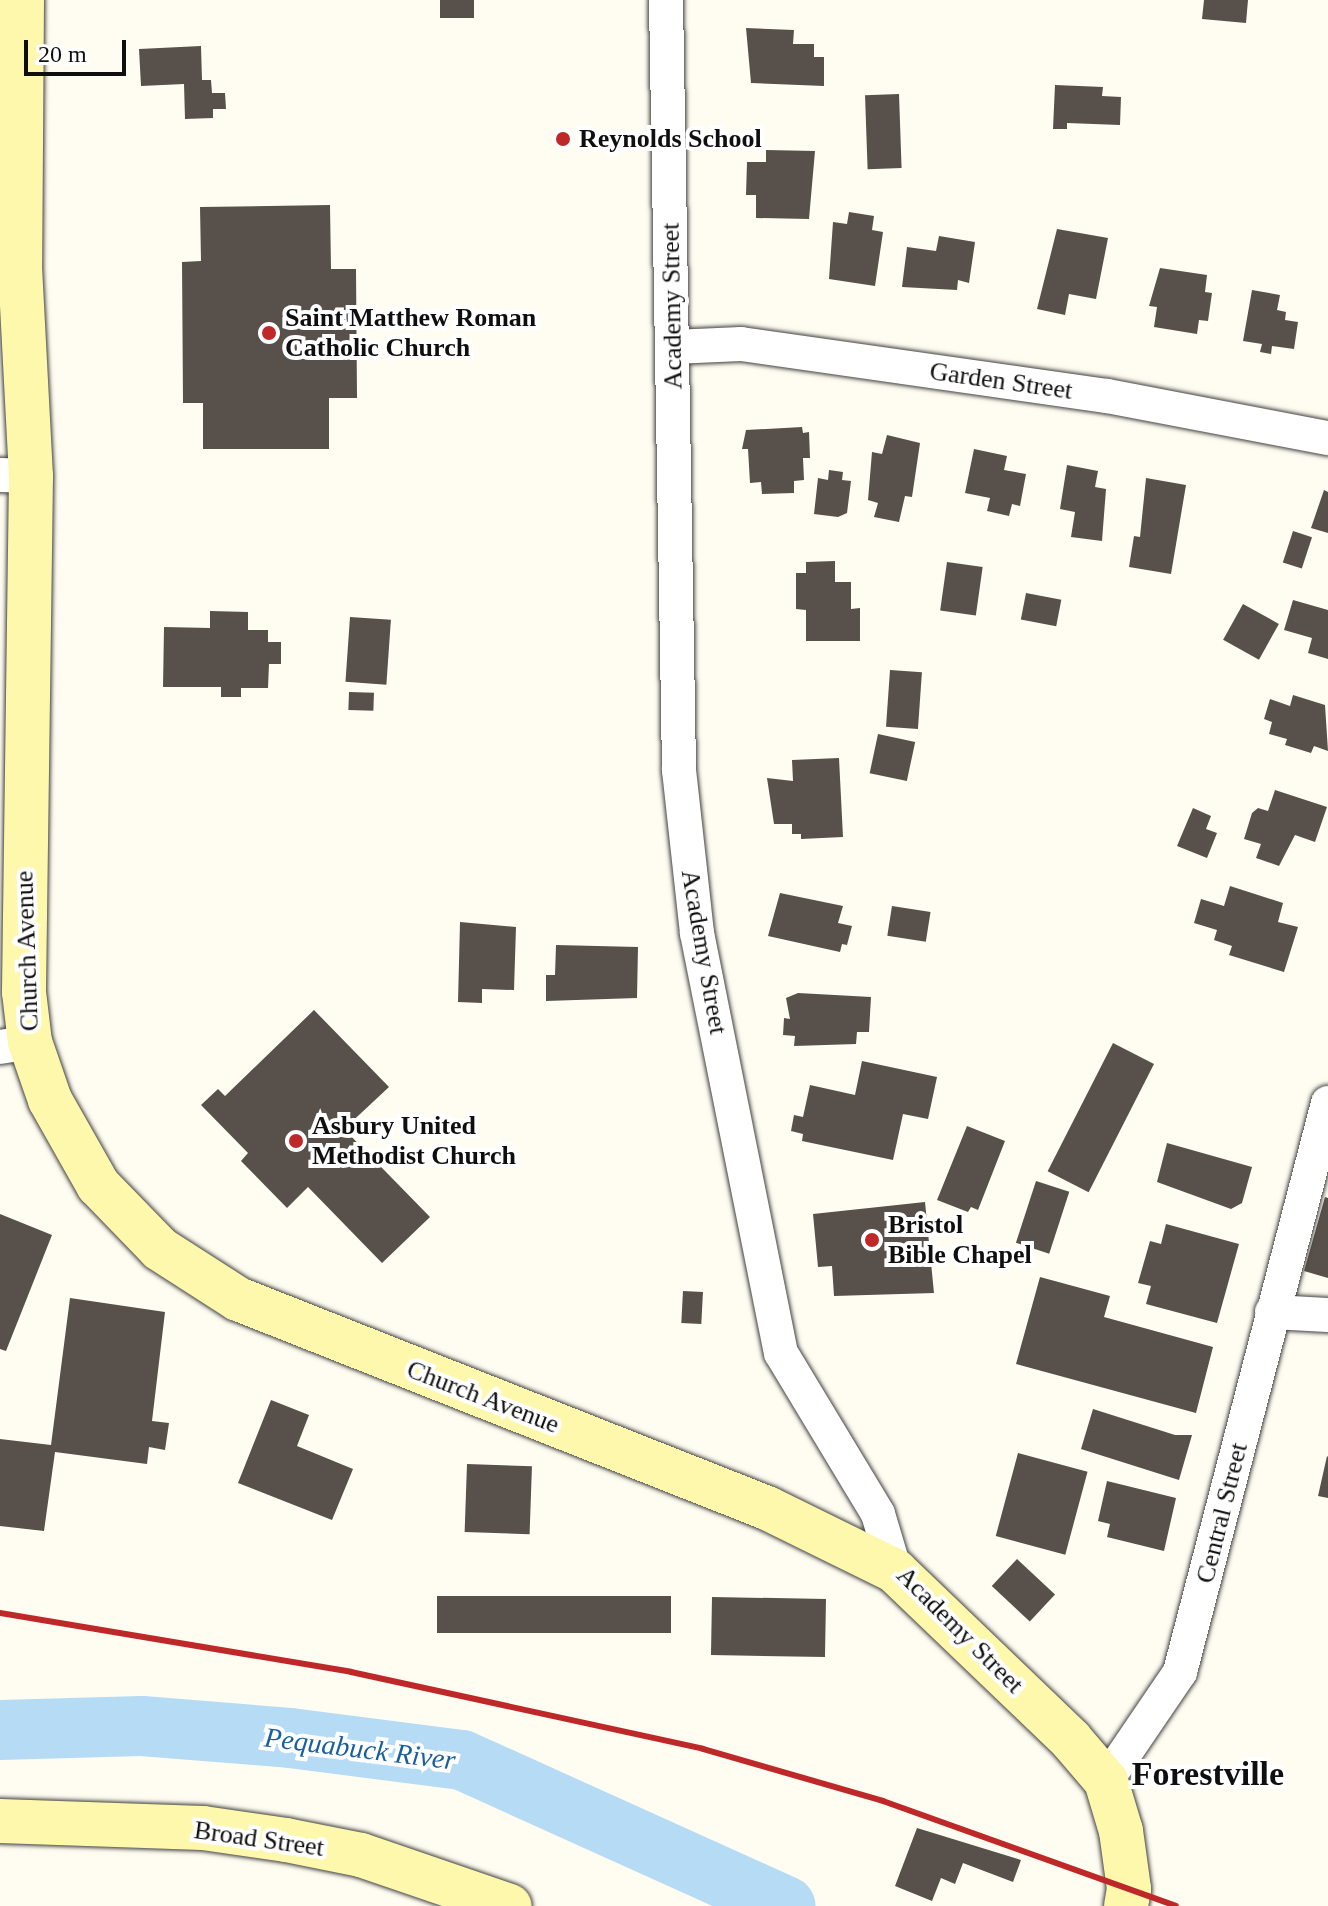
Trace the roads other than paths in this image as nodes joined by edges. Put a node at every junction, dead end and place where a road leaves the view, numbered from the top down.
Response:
1 (22, 0) edge
2 (666, 0) edge
3 (673, 347) junction
4 (1328, 438) edge
5 (15, 476) edge
6 (15, 1044) edge
7 (1328, 1103) edge
8 (1272, 1312) junction
9 (1328, 1315) edge
10 (895, 1571) junction
11 (1106, 1781) junction
12 (0, 1821) edge
13 (510, 1906) edge
14 (1126, 1906) edge

1 - 5 main road, Church Avenue
2 - 3 street, Academy Street
3 - 4 street, Garden Street
3 - 10 street, Academy Street
5 - 6 main road, Church Avenue
6 - 10 main road, Church Avenue
7 - 8 street, Central Street
8 - 9 street
8 - 11 street, Central Street
10 - 11 main road, Academy Street
11 - 14 main road
12 - 13 main road, Broad Street

